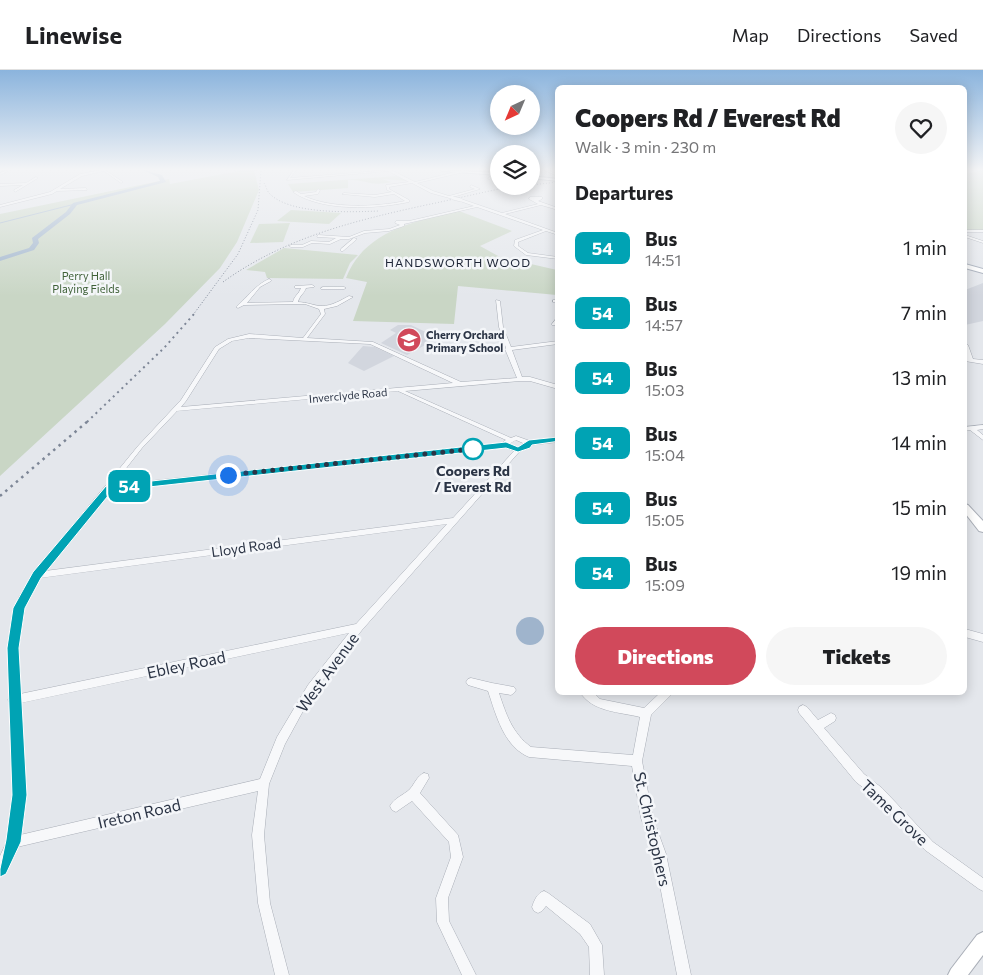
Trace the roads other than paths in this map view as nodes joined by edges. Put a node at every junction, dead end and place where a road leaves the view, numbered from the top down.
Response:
1 (450, 212) edge
2 (498, 212) edge
3 (500, 212) edge
4 (511, 212) edge
5 (504, 214) junction
6 (546, 230) junction
7 (967, 231) edge
8 (983, 231) edge
9 (555, 232) edge
10 (555, 232) edge
11 (318, 236) dead end
12 (967, 237) edge
13 (340, 238) junction
14 (349, 238) junction
15 (983, 242) edge
16 (291, 246) dead end
17 (342, 250) dead end
18 (555, 259) edge
19 (967, 268) edge
20 (983, 271) edge
21 (269, 280) dead end
22 (296, 286) dead end
23 (312, 286) dead end
24 (304, 287) junction
25 (323, 288) dead end
26 (498, 301) dead end
27 (295, 303) junction
28 (244, 304) junction
29 (238, 307) dead end
30 (321, 308) junction
31 (304, 339) junction
32 (555, 342) edge
33 (508, 349) junction
34 (968, 359) edge
35 (983, 362) edge
36 (520, 379) junction
37 (460, 384) junction
38 (555, 387) edge
39 (399, 390) junction
40 (175, 410) junction
41 (983, 427) edge
42 (968, 428) edge
43 (983, 438) edge
44 (555, 440) edge
45 (508, 442) junction
46 (529, 443) junction
47 (518, 450) junction
48 (109, 488) junction
49 (967, 509) edge
50 (455, 520) junction
51 (983, 528) edge
52 (37, 575) junction
53 (359, 627) junction
54 (967, 634) edge
55 (983, 638) edge
56 (470, 682) dead end
57 (492, 688) junction
58 (511, 690) dead end
59 (589, 695) edge
60 (665, 695) edge
61 (14, 700) junction
62 (803, 710) dead end
63 (646, 713) junction
64 (831, 718) dead end
65 (818, 726) junction
66 (637, 761) junction
67 (424, 778) dead end
68 (264, 784) junction
69 (413, 794) junction
70 (396, 806) dead end
71 (13, 842) junction
72 (0, 869) edge
73 (983, 885) edge
74 (538, 907) dead end
75 (983, 941) edge
76 (282, 975) edge
77 (469, 975) edge
78 (597, 975) edge
79 (684, 975) edge
80 (957, 975) edge

1 - 14 street
2 - 5 street
3 - 5 street
4 - 5 street
5 - 6 street
5 - 9 street
6 - 10 street
6 - 18 street
7 - 8 street
11 - 13 street
12 - 15 street
13 - 14 street
13 - 16 street
14 - 17 street
19 - 20 main road
21 - 28 street
22 - 24 street
23 - 24 street
24 - 27 street
25 - 30 street
26 - 33 street
27 - 28 street
27 - 30 street
28 - 29 street
30 - 31 street
31 - 37 street
31 - 40 street
32 - 33 street
33 - 36 street
34 - 35 street
36 - 37 street, Inverclyde Road
36 - 38 street, Inverclyde Road
37 - 39 street, Inverclyde Road
39 - 40 street, Inverclyde Road
39 - 45 street
40 - 48 street
41 - 42 street
42 - 43 street
44 - 46 street
45 - 46 street
45 - 47 street
45 - 48 street
46 - 47 street, West Avenue
47 - 50 street, West Avenue
48 - 52 street
49 - 51 main road
50 - 52 street, Lloyd Road
50 - 53 street, West Avenue
52 - 61 street
53 - 61 street, Ebley Road
53 - 68 street, West Avenue
54 - 55 street
56 - 57 street
57 - 58 street
57 - 66 street
59 - 63 street
60 - 63 street
61 - 71 street
62 - 65 street, Tame Grove
63 - 66 street, St. Christophers
64 - 65 street
65 - 73 street, Tame Grove
66 - 79 street, St. Christophers
67 - 69 street
68 - 71 street, Ireton Road
68 - 76 street, West Avenue
69 - 70 street
69 - 77 street
71 - 72 street
74 - 78 street
75 - 80 main road

